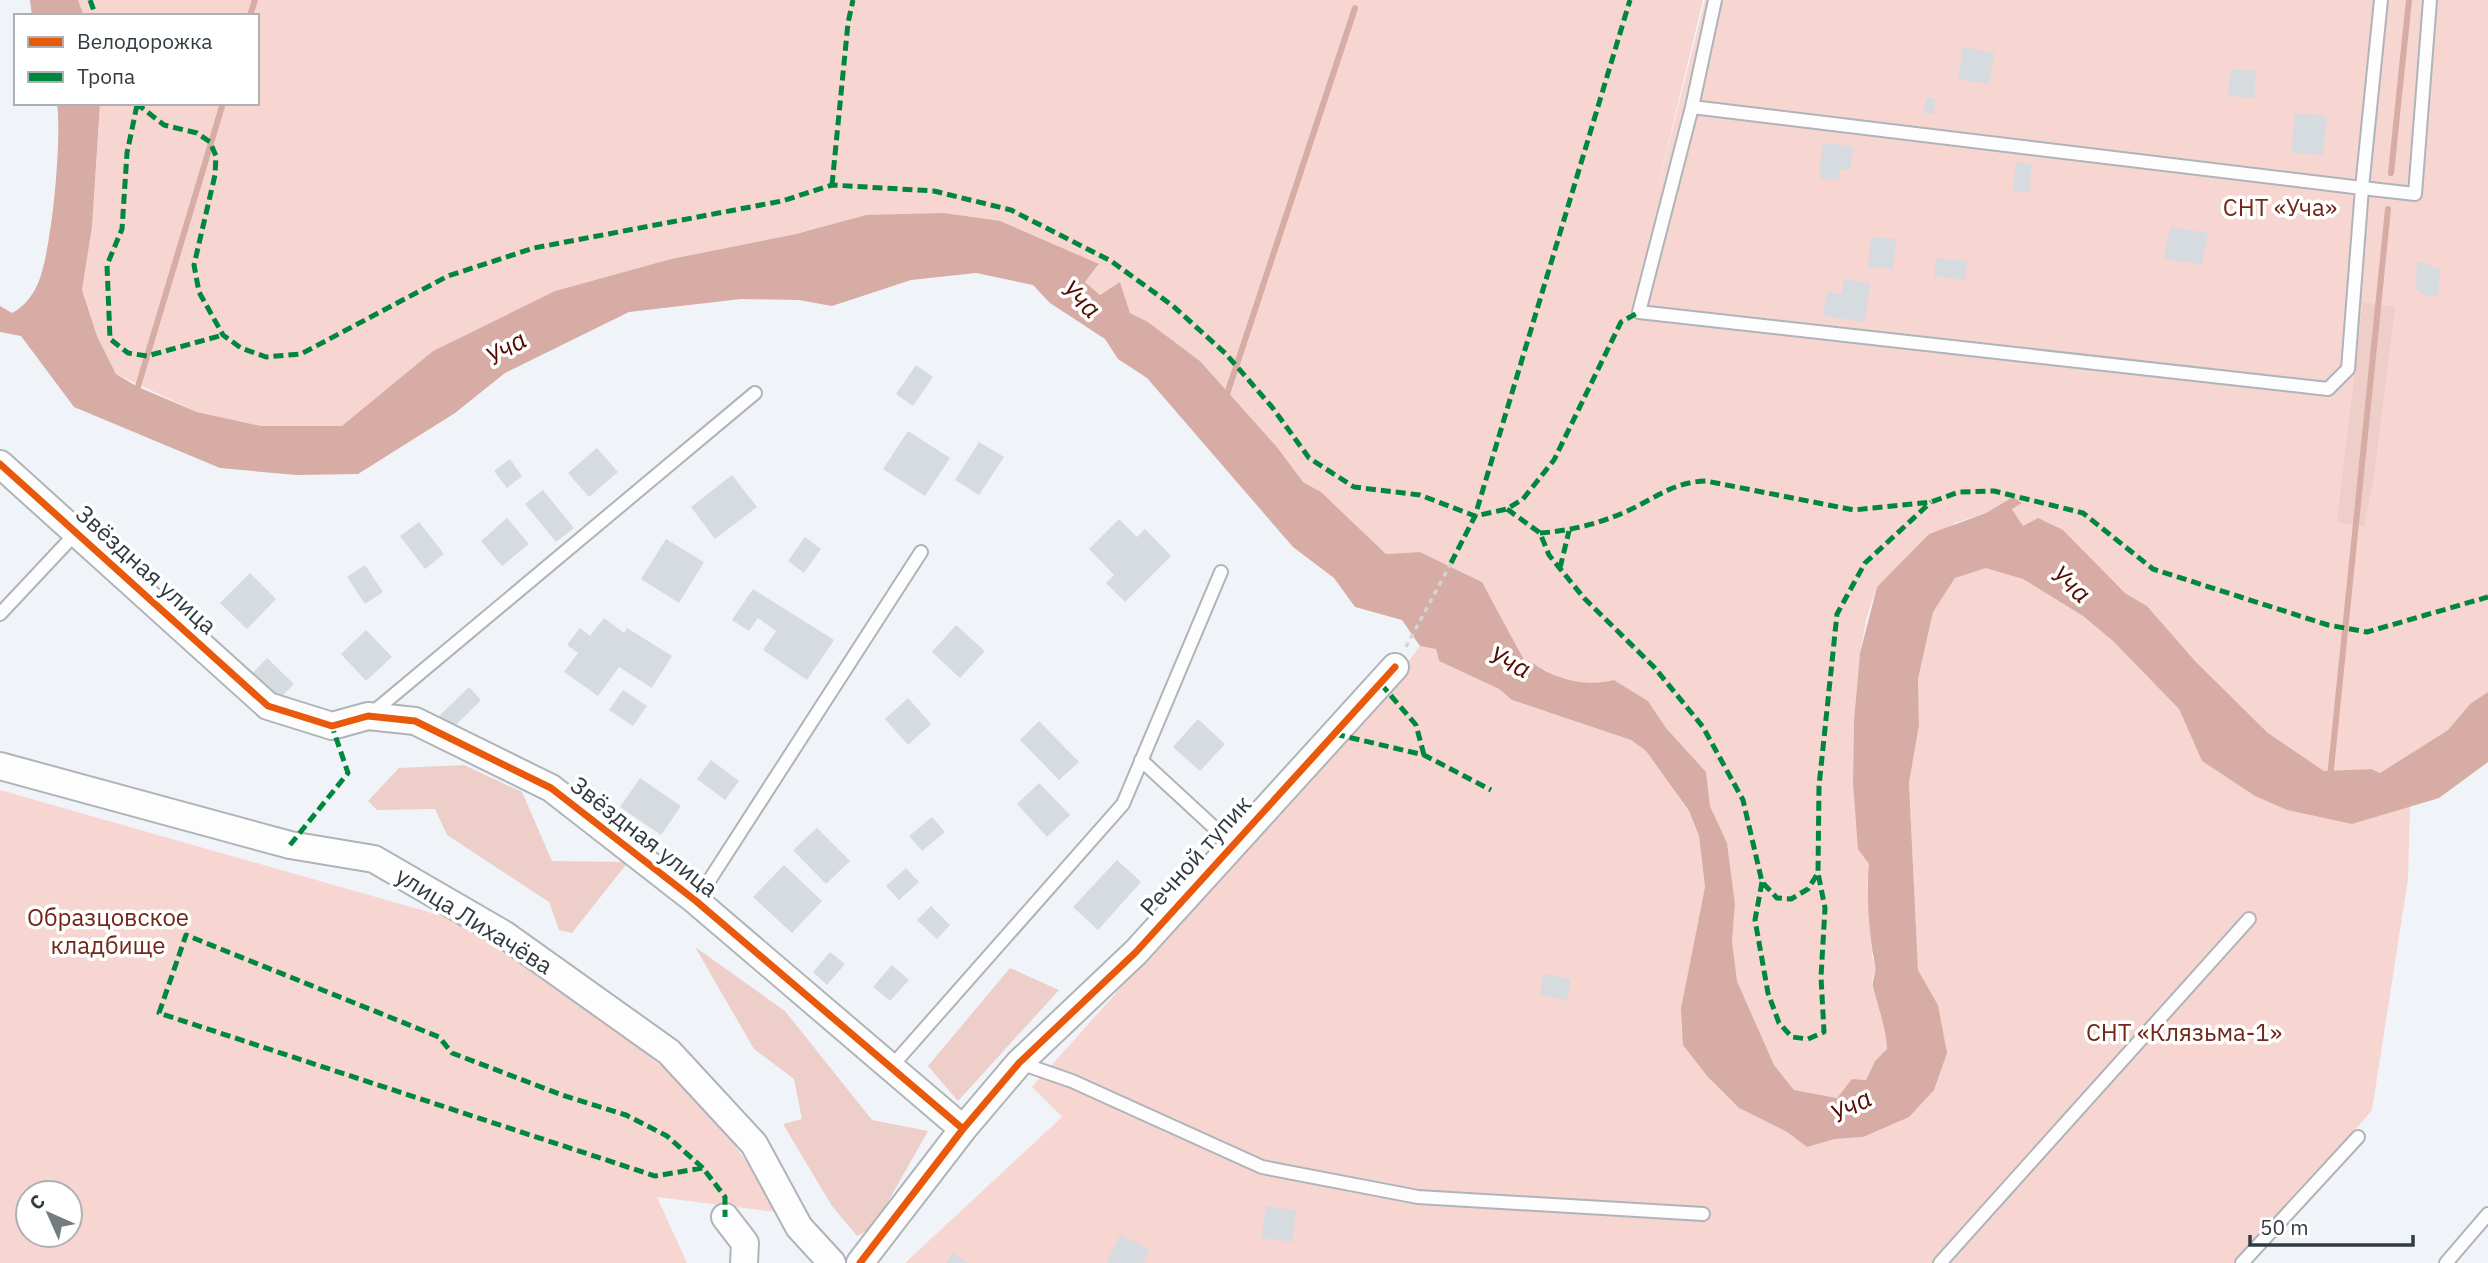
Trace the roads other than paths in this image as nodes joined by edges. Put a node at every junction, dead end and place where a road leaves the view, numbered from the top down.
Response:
1 (1715, 0) edge
2 (2381, 0) edge
3 (2430, 0) edge
4 (1692, 107) junction
5 (2362, 188) junction
6 (755, 393) dead end
7 (0, 464) edge
8 (76, 533) junction
9 (920, 552) dead end
10 (1221, 572) dead end
11 (0, 614) edge
12 (1395, 667) road end
13 (368, 716) junction
14 (1141, 761) junction
15 (0, 766) edge
16 (1232, 844) junction
17 (696, 901) junction
18 (2249, 919) dead end
19 (1019, 1063) junction
20 (891, 1067) junction
21 (963, 1129) junction
22 (2358, 1137) dead end
23 (1703, 1214) dead end
24 (2488, 1214) edge
25 (725, 1217) dead end
26 (744, 1263) edge
27 (832, 1263) edge
28 (860, 1263) edge
29 (1940, 1263) edge
30 (2242, 1263) edge
31 (2446, 1263) edge

1 - 4 lane
2 - 5 lane
3 - 5 lane
4 - 5 lane
4 - 5 lane
6 - 13 lane
7 - 8 street, Звёздная улица
8 - 11 lane
8 - 13 street, Звёздная улица
9 - 17 lane
10 - 14 lane
12 - 16 street, Речной тупик
13 - 17 street, Звёздная улица
14 - 16 lane
14 - 20 lane
15 - 27 street, улица Лихачёва
16 - 19 street, Речной тупик
17 - 20 street, Звёздная улица
18 - 29 lane
19 - 21 street, Речной тупик
19 - 23 lane
20 - 21 street, Звёздная улица
21 - 28 street, Речной тупик
22 - 30 lane
24 - 31 lane
25 - 26 street

